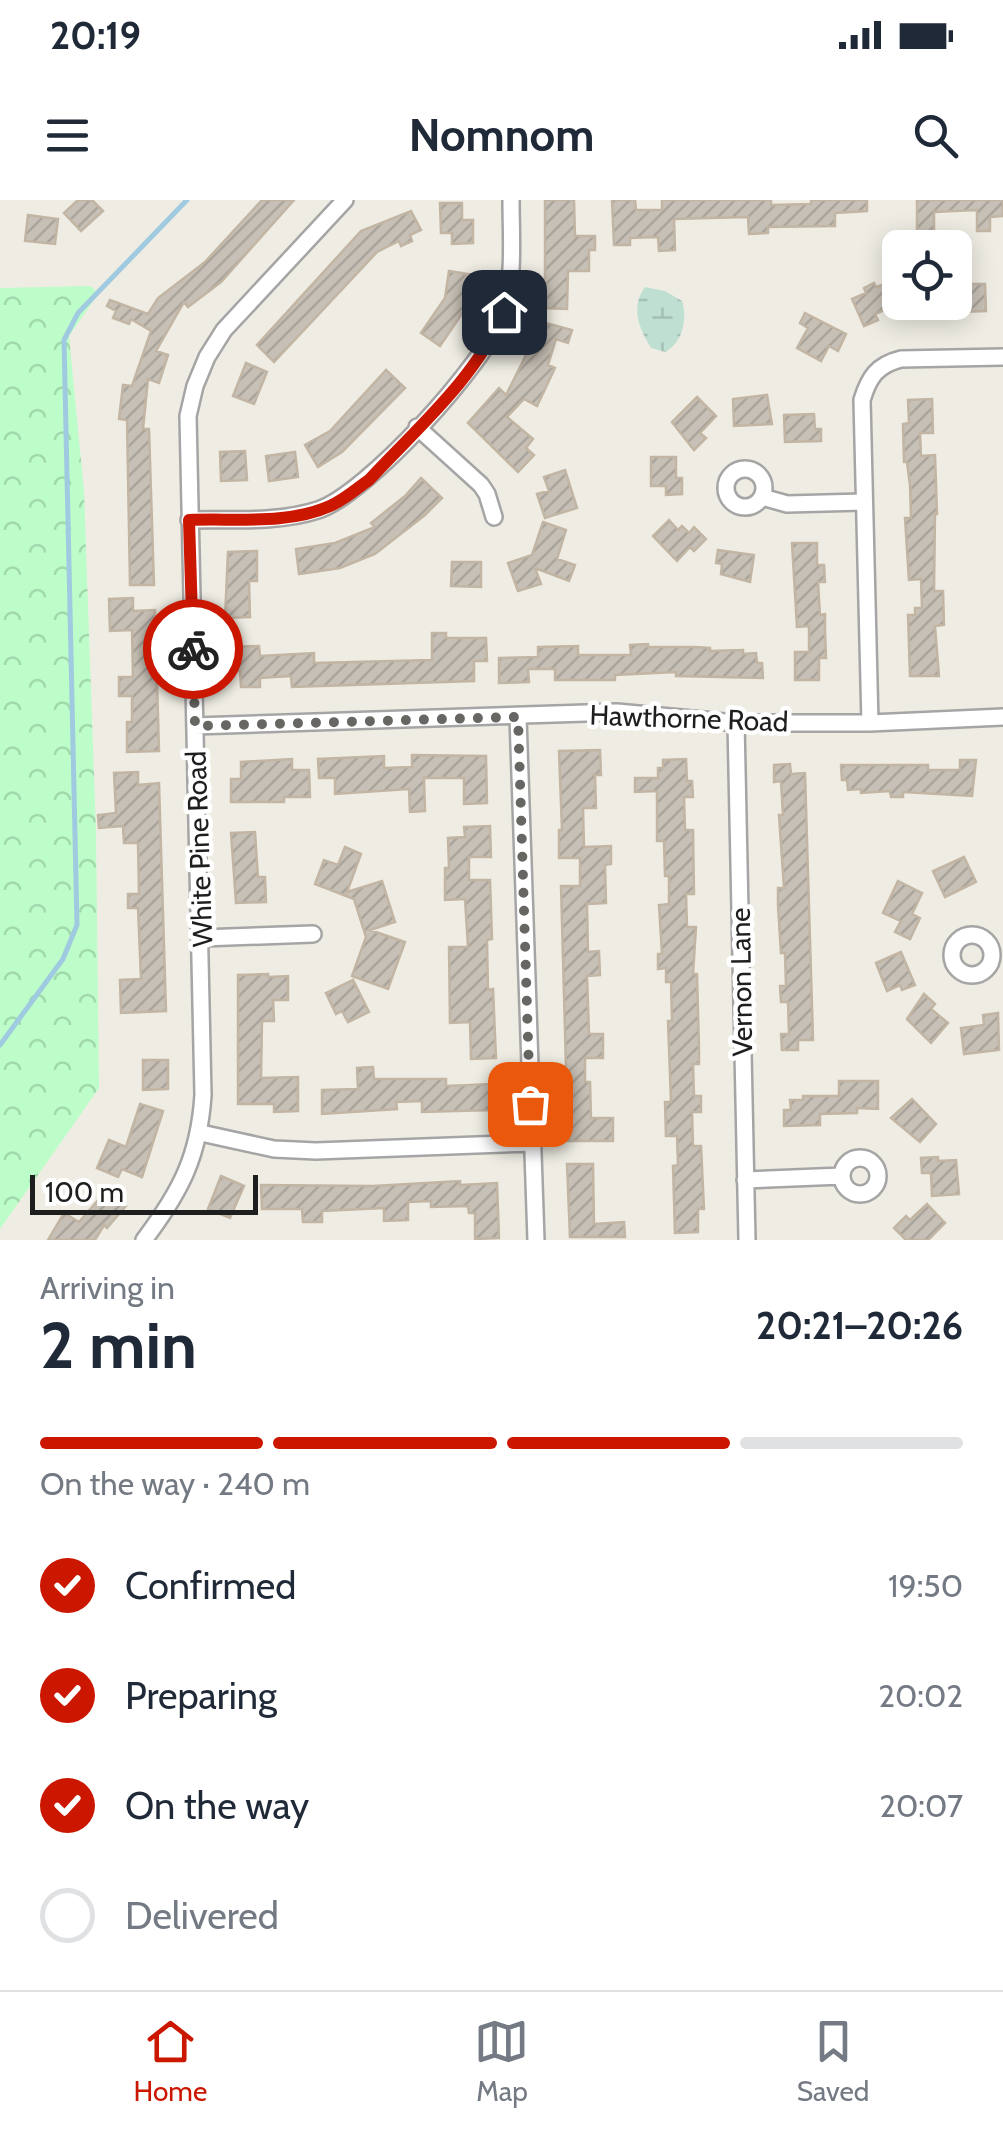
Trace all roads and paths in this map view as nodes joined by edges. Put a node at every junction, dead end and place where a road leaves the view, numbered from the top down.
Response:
1 (345, 200) edge
2 (511, 200) edge
3 (1003, 357) edge
4 (417, 428) junction
5 (762, 497) dead end
6 (863, 502) junction
7 (494, 516) dead end
8 (189, 520) junction
9 (518, 717) junction
10 (1003, 717) edge
11 (736, 723) junction
12 (870, 723) junction
13 (195, 726) junction
14 (314, 934) dead end
15 (202, 938) junction
16 (201, 1134) junction
17 (531, 1143) junction
18 (842, 1176) dead end
19 (745, 1180) junction
20 (144, 1240) edge
21 (536, 1240) edge
22 (747, 1240) edge

1 - 8 street, White Pine Road
2 - 4 street
3 - 6 street
4 - 7 street
4 - 8 street
5 - 6 street
6 - 12 street
8 - 13 street, White Pine Road
9 - 11 street, Hawthorne Road
9 - 13 street, Hawthorne Road
9 - 17 street
10 - 12 street, Hawthorne Road
11 - 12 street, Hawthorne Road
11 - 19 street, Vernon Lane
13 - 15 street, White Pine Road
14 - 15 street
15 - 16 street, White Pine Road
16 - 17 street
16 - 20 street, White Pine Road
17 - 21 street
18 - 19 street
19 - 22 street, Vernon Lane

